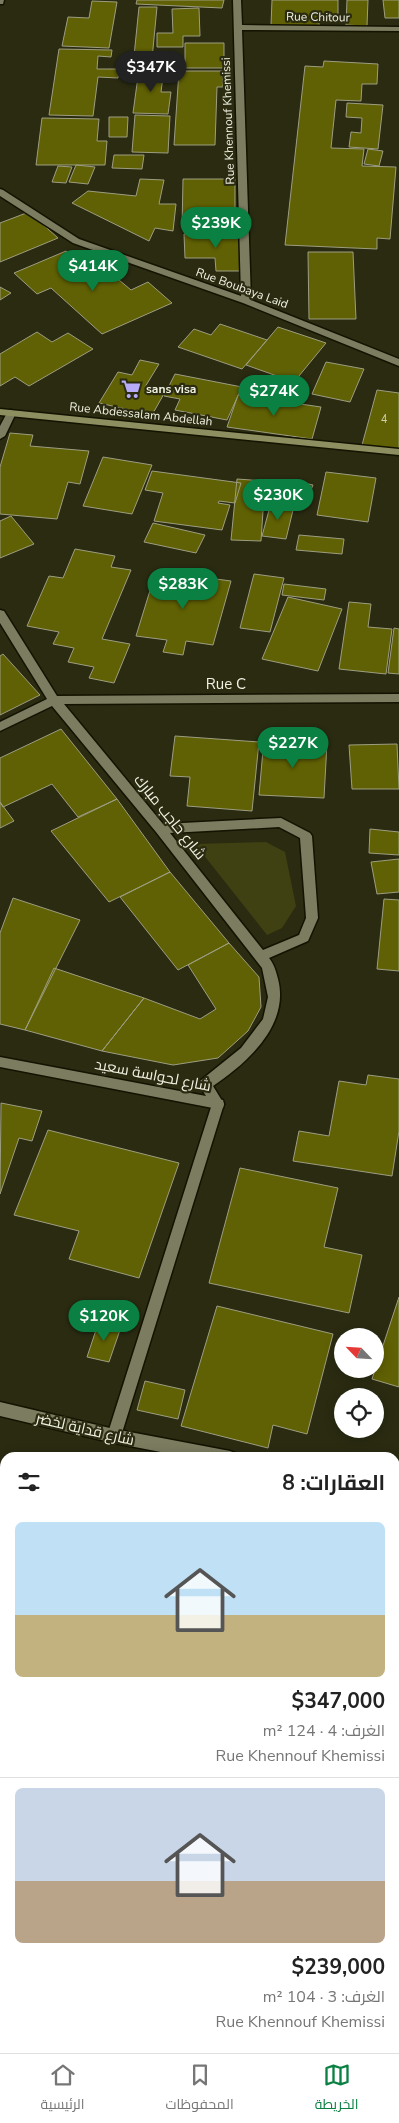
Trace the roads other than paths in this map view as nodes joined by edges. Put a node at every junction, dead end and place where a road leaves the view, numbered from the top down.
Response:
1 (237, 0) edge
2 (238, 27) junction
3 (399, 29) edge
4 (0, 192) edge
5 (246, 301) junction
6 (399, 363) edge
7 (0, 412) edge
8 (11, 413) junction
9 (0, 436) edge
10 (399, 452) edge
11 (0, 614) edge
12 (399, 698) edge
13 (54, 700) junction
14 (0, 727) edge
15 (160, 829) junction
16 (261, 956) junction
17 (250, 1046) joint
18 (0, 1062) edge
19 (218, 1104) junction
20 (0, 1409) edge
21 (114, 1436) junction
22 (198, 1452) edge

1 - 2 street, Rue Khennouf Khemissi
2 - 3 street, Rue Chitour
2 - 5 street, Rue Khennouf Khemissi
4 - 5 street, Rue Boubaya Laid
5 - 6 street, Rue Boubaya Laid
7 - 8 main road, Rue Abdessalam Abdellah
8 - 9 street
8 - 10 main road, Rue Abdessalam Abdellah
11 - 13 street, شارع حاجب مبارك
12 - 13 street, Rue C
13 - 14 street
13 - 15 street, شارع حاجب مبارك
15 - 16 street, شارع حاجب مبارك
15 - 16 street
16 - 17 street, شارع حاجب مبارك
17 - 19 street, شارع لحواسة سعيد
18 - 19 street, شارع لحواسة سعيد
19 - 21 street
20 - 21 street, شارع قداية لخضر
21 - 22 street, شارع قداية لخضر

